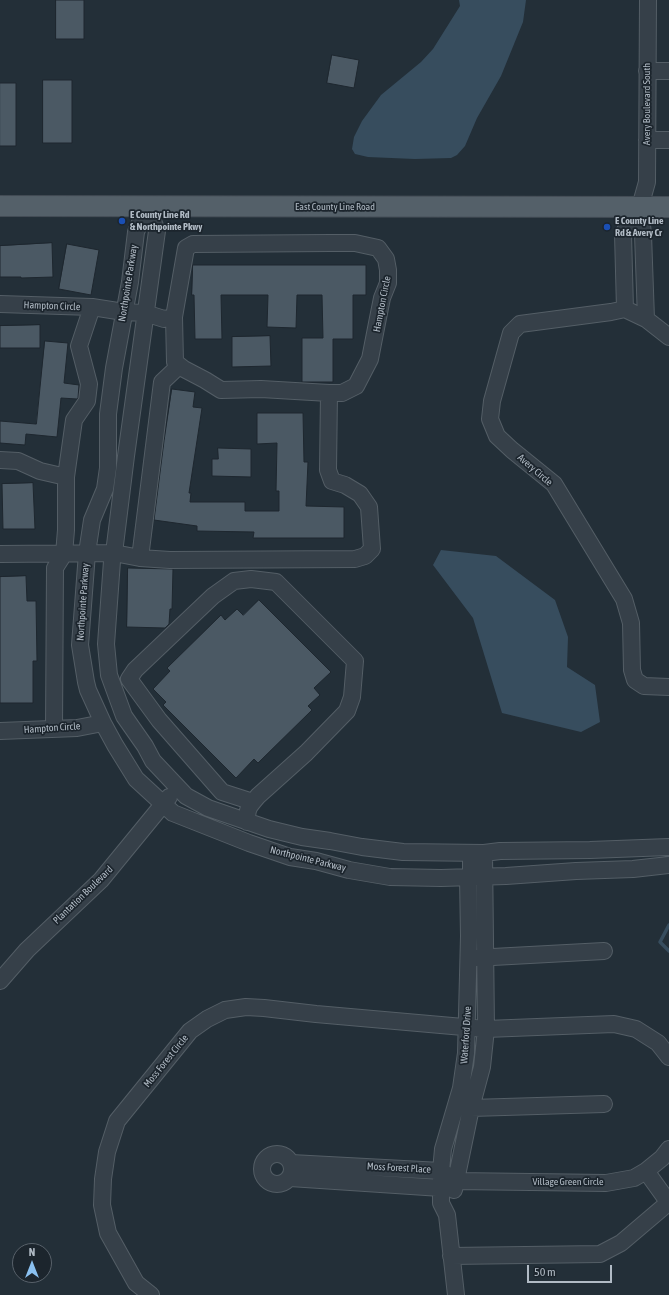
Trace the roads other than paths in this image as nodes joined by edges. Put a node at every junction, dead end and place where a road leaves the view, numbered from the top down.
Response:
1 (648, 0) edge
2 (648, 71) junction
3 (669, 71) edge
4 (647, 140) junction
5 (669, 140) edge
6 (0, 206) edge
7 (147, 206) junction
8 (640, 207) junction
9 (669, 207) edge
10 (0, 304) edge
11 (92, 307) junction
12 (625, 309) junction
13 (124, 312) junction
14 (145, 313) junction
15 (174, 316) junction
16 (646, 319) junction
17 (669, 337) edge
18 (179, 366) junction
19 (329, 393) junction
20 (0, 460) edge
21 (66, 478) junction
22 (87, 553) junction
23 (114, 553) junction
24 (0, 554) edge
25 (64, 554) junction
26 (140, 558) junction
27 (112, 684) junction
28 (669, 687) edge
29 (88, 690) junction
30 (103, 723) junction
31 (54, 729) junction
32 (0, 731) edge
33 (177, 787) junction
34 (253, 802) junction
35 (163, 804) junction
36 (247, 822) junction
37 (669, 847) edge
38 (477, 853) junction
39 (669, 865) edge
40 (468, 877) junction
41 (484, 877) junction
42 (469, 928) junction
43 (485, 929) junction
44 (604, 951) dead end
45 (469, 958) junction
46 (485, 958) junction
47 (0, 981) edge
48 (468, 1027) junction
49 (486, 1029) junction
50 (669, 1057) edge
51 (462, 1083) junction
52 (477, 1086) junction
53 (604, 1104) dead end
54 (456, 1106) junction
55 (471, 1108) junction
56 (669, 1149) edge
57 (380, 1167) junction
58 (441, 1171) junction
59 (646, 1171) junction
60 (456, 1181) junction
61 (379, 1184) junction
62 (441, 1188) junction
63 (668, 1203) edge
64 (447, 1215) junction
65 (451, 1256) junction
66 (151, 1295) edge
67 (456, 1295) edge

1 - 2 street, Avery Boulevard South
2 - 3 street
2 - 4 street, Avery Boulevard South
4 - 5 street
4 - 8 street, Avery Boulevard South
6 - 7 main road, East County Line Road
7 - 8 main road, East County Line Road
7 - 13 street, Northpointe Parkway
7 - 14 street, Northpointe Parkway
8 - 9 main road, East County Line Road
8 - 12 street
8 - 16 street
10 - 11 street, Hampton Circle
11 - 13 street, Hampton Circle
11 - 21 street
12 - 16 street
12 - 28 street, Avery Circle
13 - 14 street, Hampton Circle
13 - 22 street, Northpointe Parkway
14 - 15 street, Hampton Circle
14 - 23 street, Northpointe Parkway
15 - 18 street, Hampton Circle
15 - 19 street, Hampton Circle
16 - 17 street
18 - 19 street, Hampton Circle
18 - 26 street
19 - 26 street
20 - 21 street
21 - 25 street
22 - 23 street
22 - 25 street
22 - 29 street, Northpointe Parkway
23 - 26 street
23 - 27 street, Northpointe Parkway
24 - 25 street
25 - 31 street
27 - 29 street
27 - 33 street, Northpointe Parkway
29 - 30 street, Northpointe Parkway
30 - 31 street, Hampton Circle
30 - 35 street, Northpointe Parkway
31 - 32 street, Hampton Circle
33 - 35 street, Plantation Boulevard
33 - 36 street, Northpointe Parkway
34 - 34 street
34 - 36 street
35 - 40 street, Northpointe Parkway
35 - 47 street, Plantation Boulevard
36 - 38 street, Northpointe Parkway
37 - 38 street, Northpointe Parkway
38 - 40 street, Waterford Drive
38 - 41 street, Waterford Drive
39 - 41 street, Northpointe Parkway
40 - 41 street, Northpointe Parkway
40 - 42 street, Waterford Drive
41 - 43 street, Waterford Drive
42 - 43 street
42 - 45 street, Waterford Drive
43 - 46 street, Waterford Drive
44 - 46 street
45 - 46 street
45 - 48 street, Waterford Drive
46 - 49 street, Waterford Drive
48 - 49 street, Moss Forest Circle
48 - 51 street, Waterford Drive
48 - 66 street, Moss Forest Circle
49 - 50 street
49 - 52 street, Waterford Drive
51 - 52 street
51 - 54 street, Waterford Drive
52 - 55 street, Waterford Drive
53 - 55 street
54 - 55 street
54 - 58 street, Waterford Drive
55 - 60 street, Waterford Drive
56 - 59 street, Village Green Circle
57 - 58 street, Moss Forest Place
57 - 61 street
57 - 61 street, Moss Forest Place
58 - 60 street, Moss Forest Place
58 - 62 street, Waterford Drive
59 - 60 street, Village Green Circle
59 - 63 street
60 - 62 street, Moss Forest Place
60 - 64 street, Waterford Drive
61 - 62 street, Moss Forest Place
62 - 64 street, Waterford Drive
63 - 65 street
64 - 65 street, Waterford Drive
65 - 67 street, Waterford Drive

